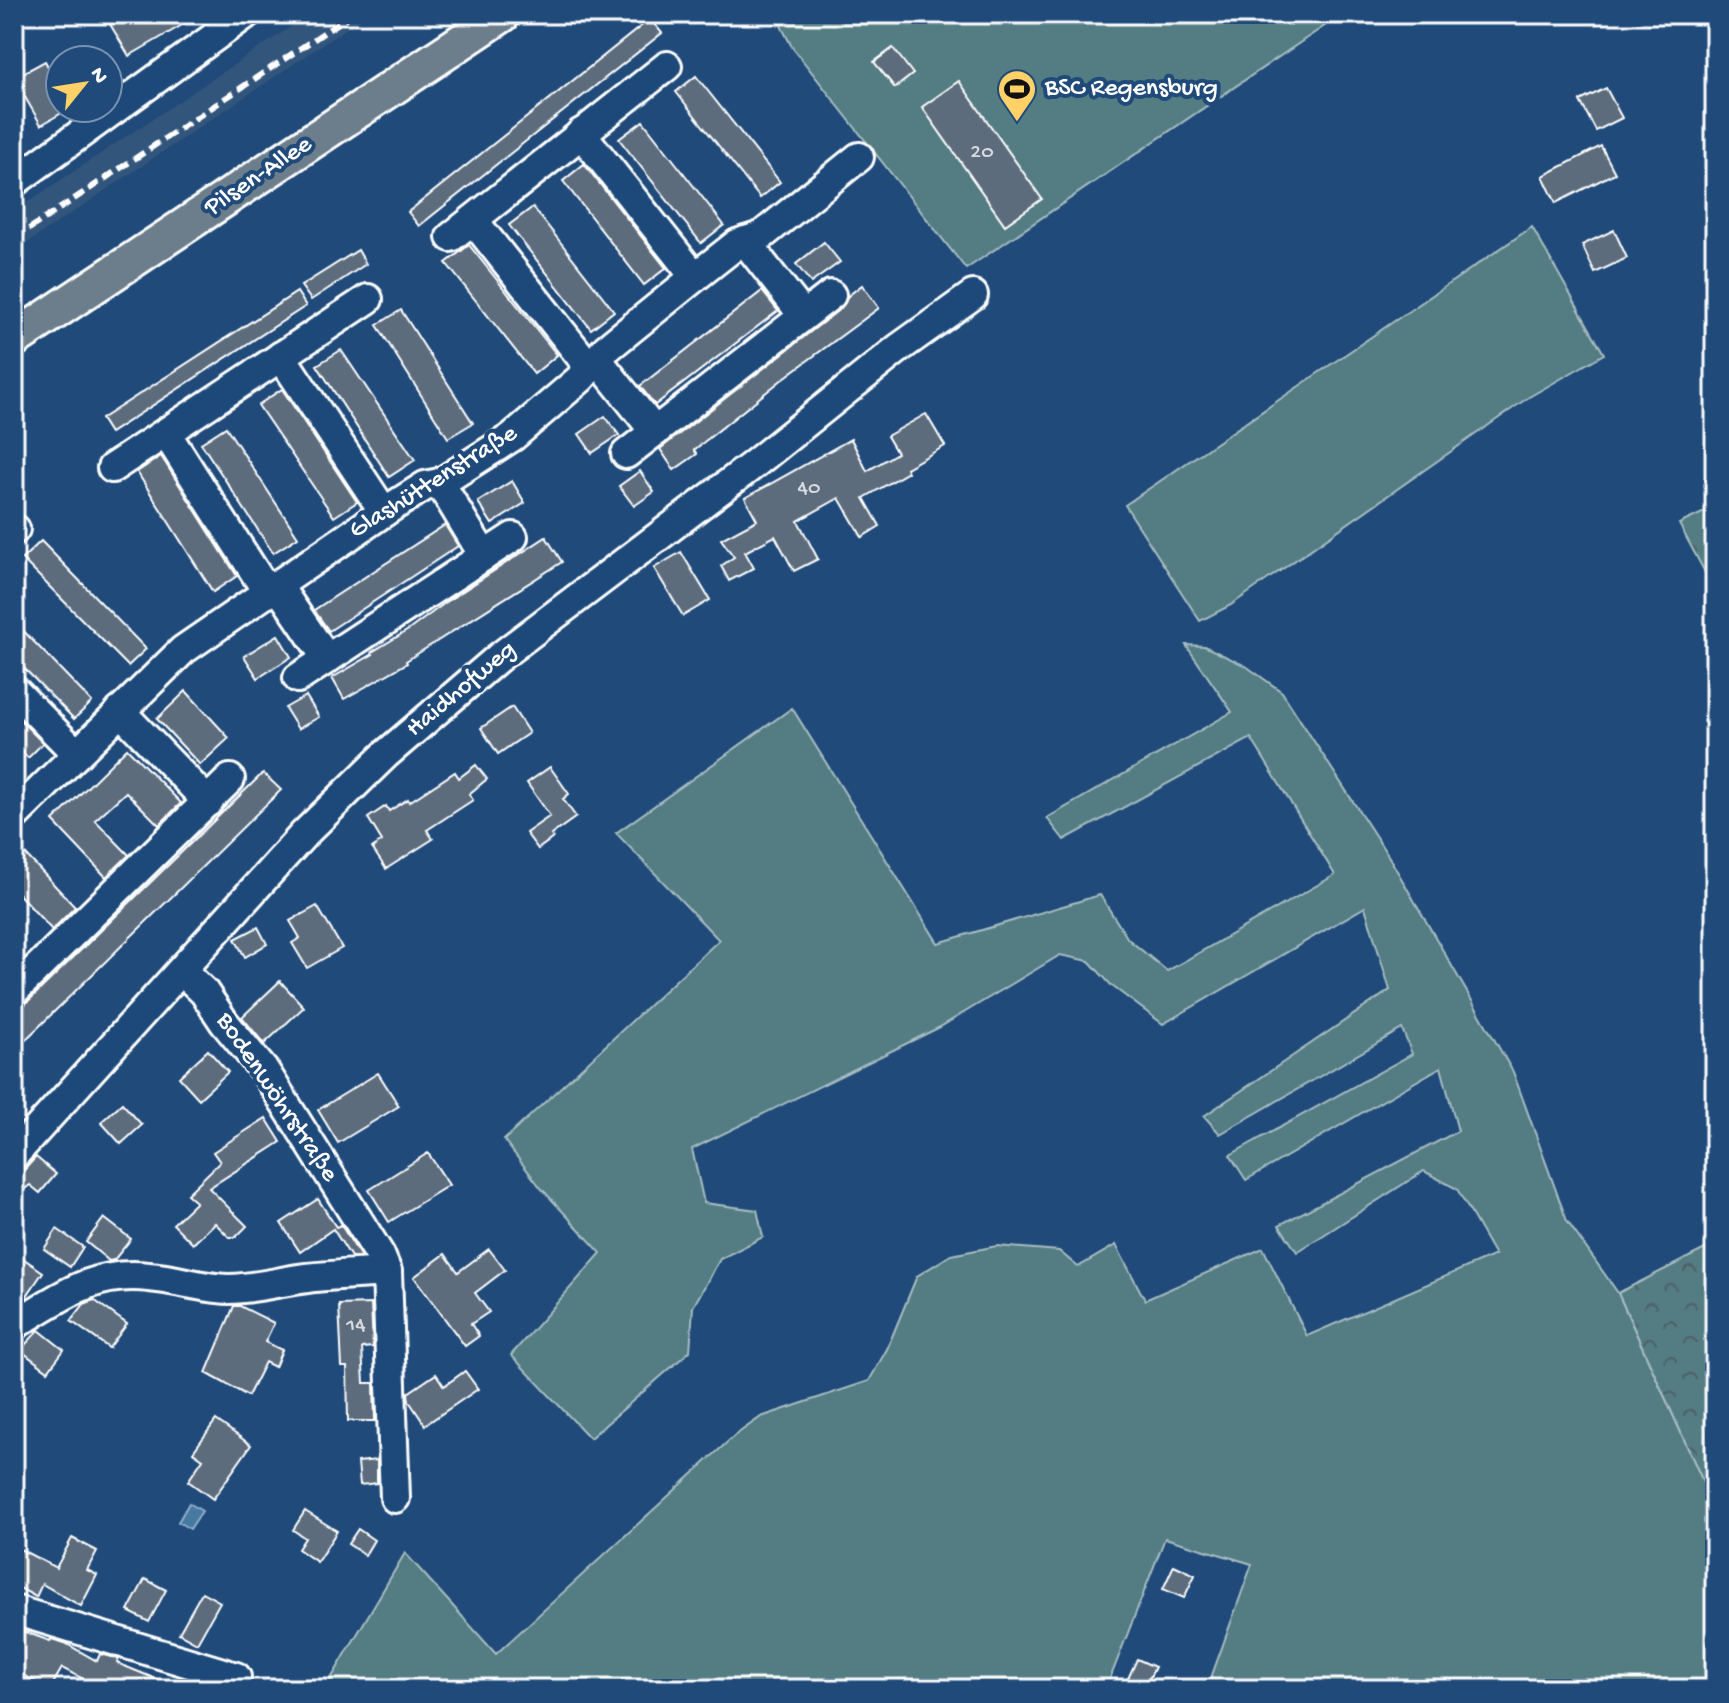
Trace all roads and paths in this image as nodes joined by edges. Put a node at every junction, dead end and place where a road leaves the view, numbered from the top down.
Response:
1 (246, 14) edge
2 (503, 14) edge
3 (215, 24) edge
4 (667, 66) dead end
5 (581, 133) junction
6 (859, 157) dead end
7 (14, 182) edge
8 (745, 241) junction
9 (695, 277) junction
10 (831, 295) dead end
11 (973, 295) dead end
12 (368, 299) dead end
13 (803, 315) junction
14 (14, 339) edge
15 (281, 356) junction
16 (594, 363) junction
17 (655, 432) junction
18 (166, 433) junction
19 (626, 454) dead end
20 (112, 468) dead end
21 (440, 483) junction
22 (384, 512) junction
23 (513, 537) dead end
24 (484, 556) junction
25 (272, 589) junction
26 (327, 659) junction
27 (298, 678) dead end
28 (14, 690) edge
29 (120, 711) junction
30 (77, 754) junction
31 (230, 779) dead end
32 (208, 802) junction
33 (14, 816) edge
34 (182, 971) junction
35 (14, 991) edge
36 (14, 1155) edge
37 (387, 1272) junction
38 (14, 1325) edge
39 (395, 1498) dead end
40 (14, 1610) edge
41 (236, 1677) dead end

1 - 3 street
2 - 14 main road, Pilsen-Allee
3 - 7 street
4 - 5 street
5 - 9 street
5 - 16 street
6 - 8 street, Glashüttenstraße
8 - 9 street, Glashüttenstraße
8 - 13 street
9 - 16 street, Glashüttenstraße
10 - 13 street
11 - 34 street, Haidhofweg
12 - 15 street
13 - 17 street
15 - 18 street
15 - 22 street
16 - 17 street
16 - 21 street, Glashüttenstraße
17 - 19 street
18 - 20 street
18 - 25 street
21 - 22 street, Glashüttenstraße
21 - 24 street
22 - 25 street, Glashüttenstraße
23 - 24 street
24 - 26 street
25 - 26 street
25 - 29 street, Glashüttenstraße
26 - 27 street
28 - 30 street
29 - 30 street, Glashüttenstraße
29 - 32 street
30 - 33 street, Glashüttenstraße
31 - 32 street
32 - 35 street
34 - 36 street, Haidhofweg
34 - 37 street, Bodenwöhrstraße
37 - 38 street
37 - 39 street, Bodenwöhrstraße
40 - 41 street

